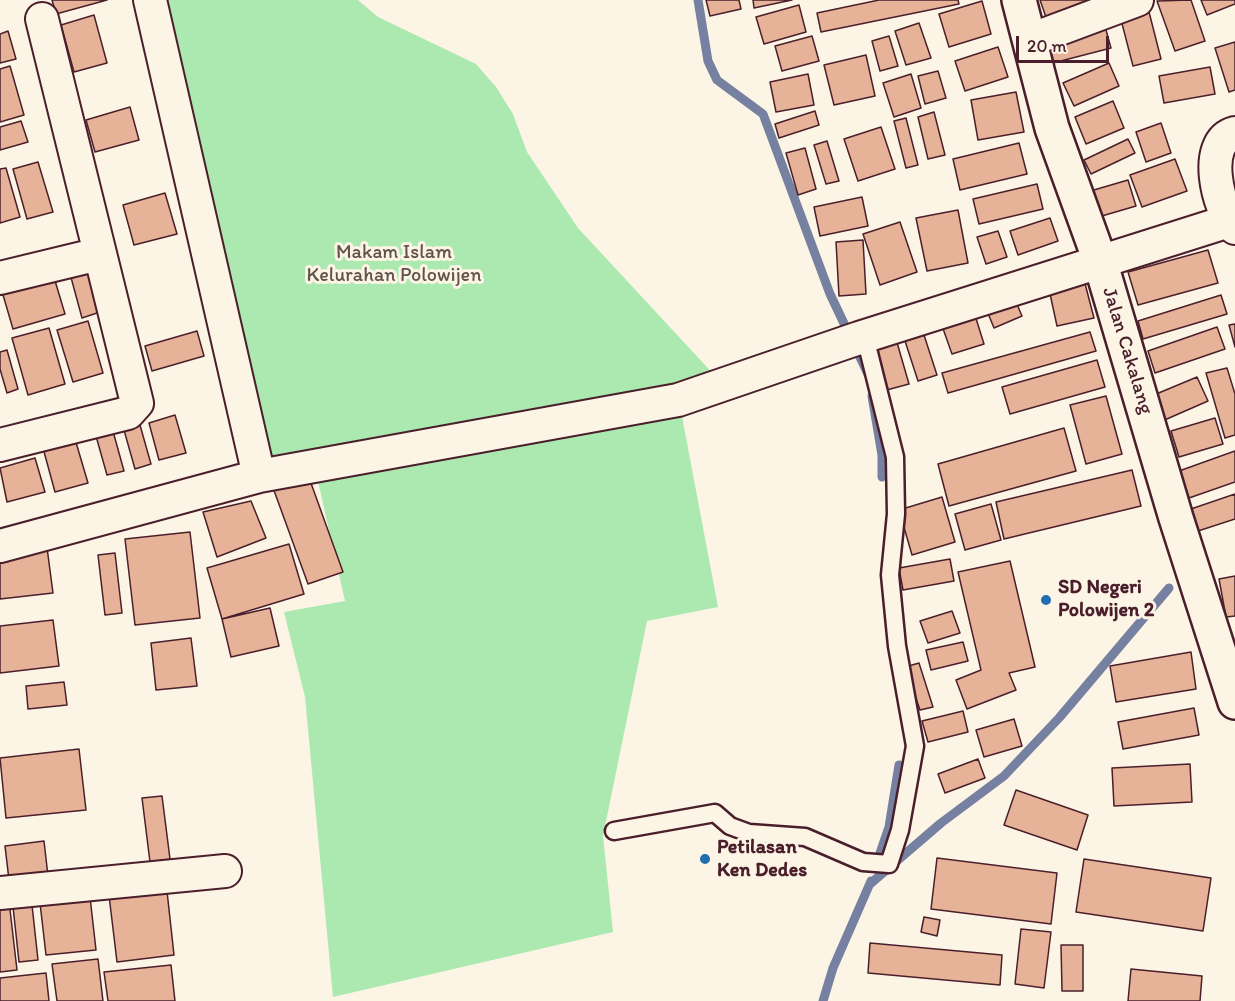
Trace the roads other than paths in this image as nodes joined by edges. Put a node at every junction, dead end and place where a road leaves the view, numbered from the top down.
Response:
1 (150, 0) edge
2 (1019, 0) edge
3 (1137, 0) edge
4 (42, 19) dead end
5 (1029, 40) junction
6 (1235, 133) edge
7 (1232, 225) edge
8 (99, 254) junction
9 (1100, 261) junction
10 (0, 278) edge
11 (854, 340) junction
12 (0, 445) edge
13 (259, 476) junction
14 (0, 546) edge
15 (1235, 702) edge
16 (614, 831) dead end
17 (225, 871) dead end
18 (0, 893) edge

1 - 13 street
2 - 5 street, Jalan Cakalang
3 - 5 street
4 - 8 street
5 - 9 street, Jalan Cakalang
6 - 7 street
7 - 9 street
8 - 10 street
8 - 12 street
9 - 11 street
9 - 15 street, Jalan Cakalang
11 - 13 street
11 - 16 lane
13 - 14 street
17 - 18 street

